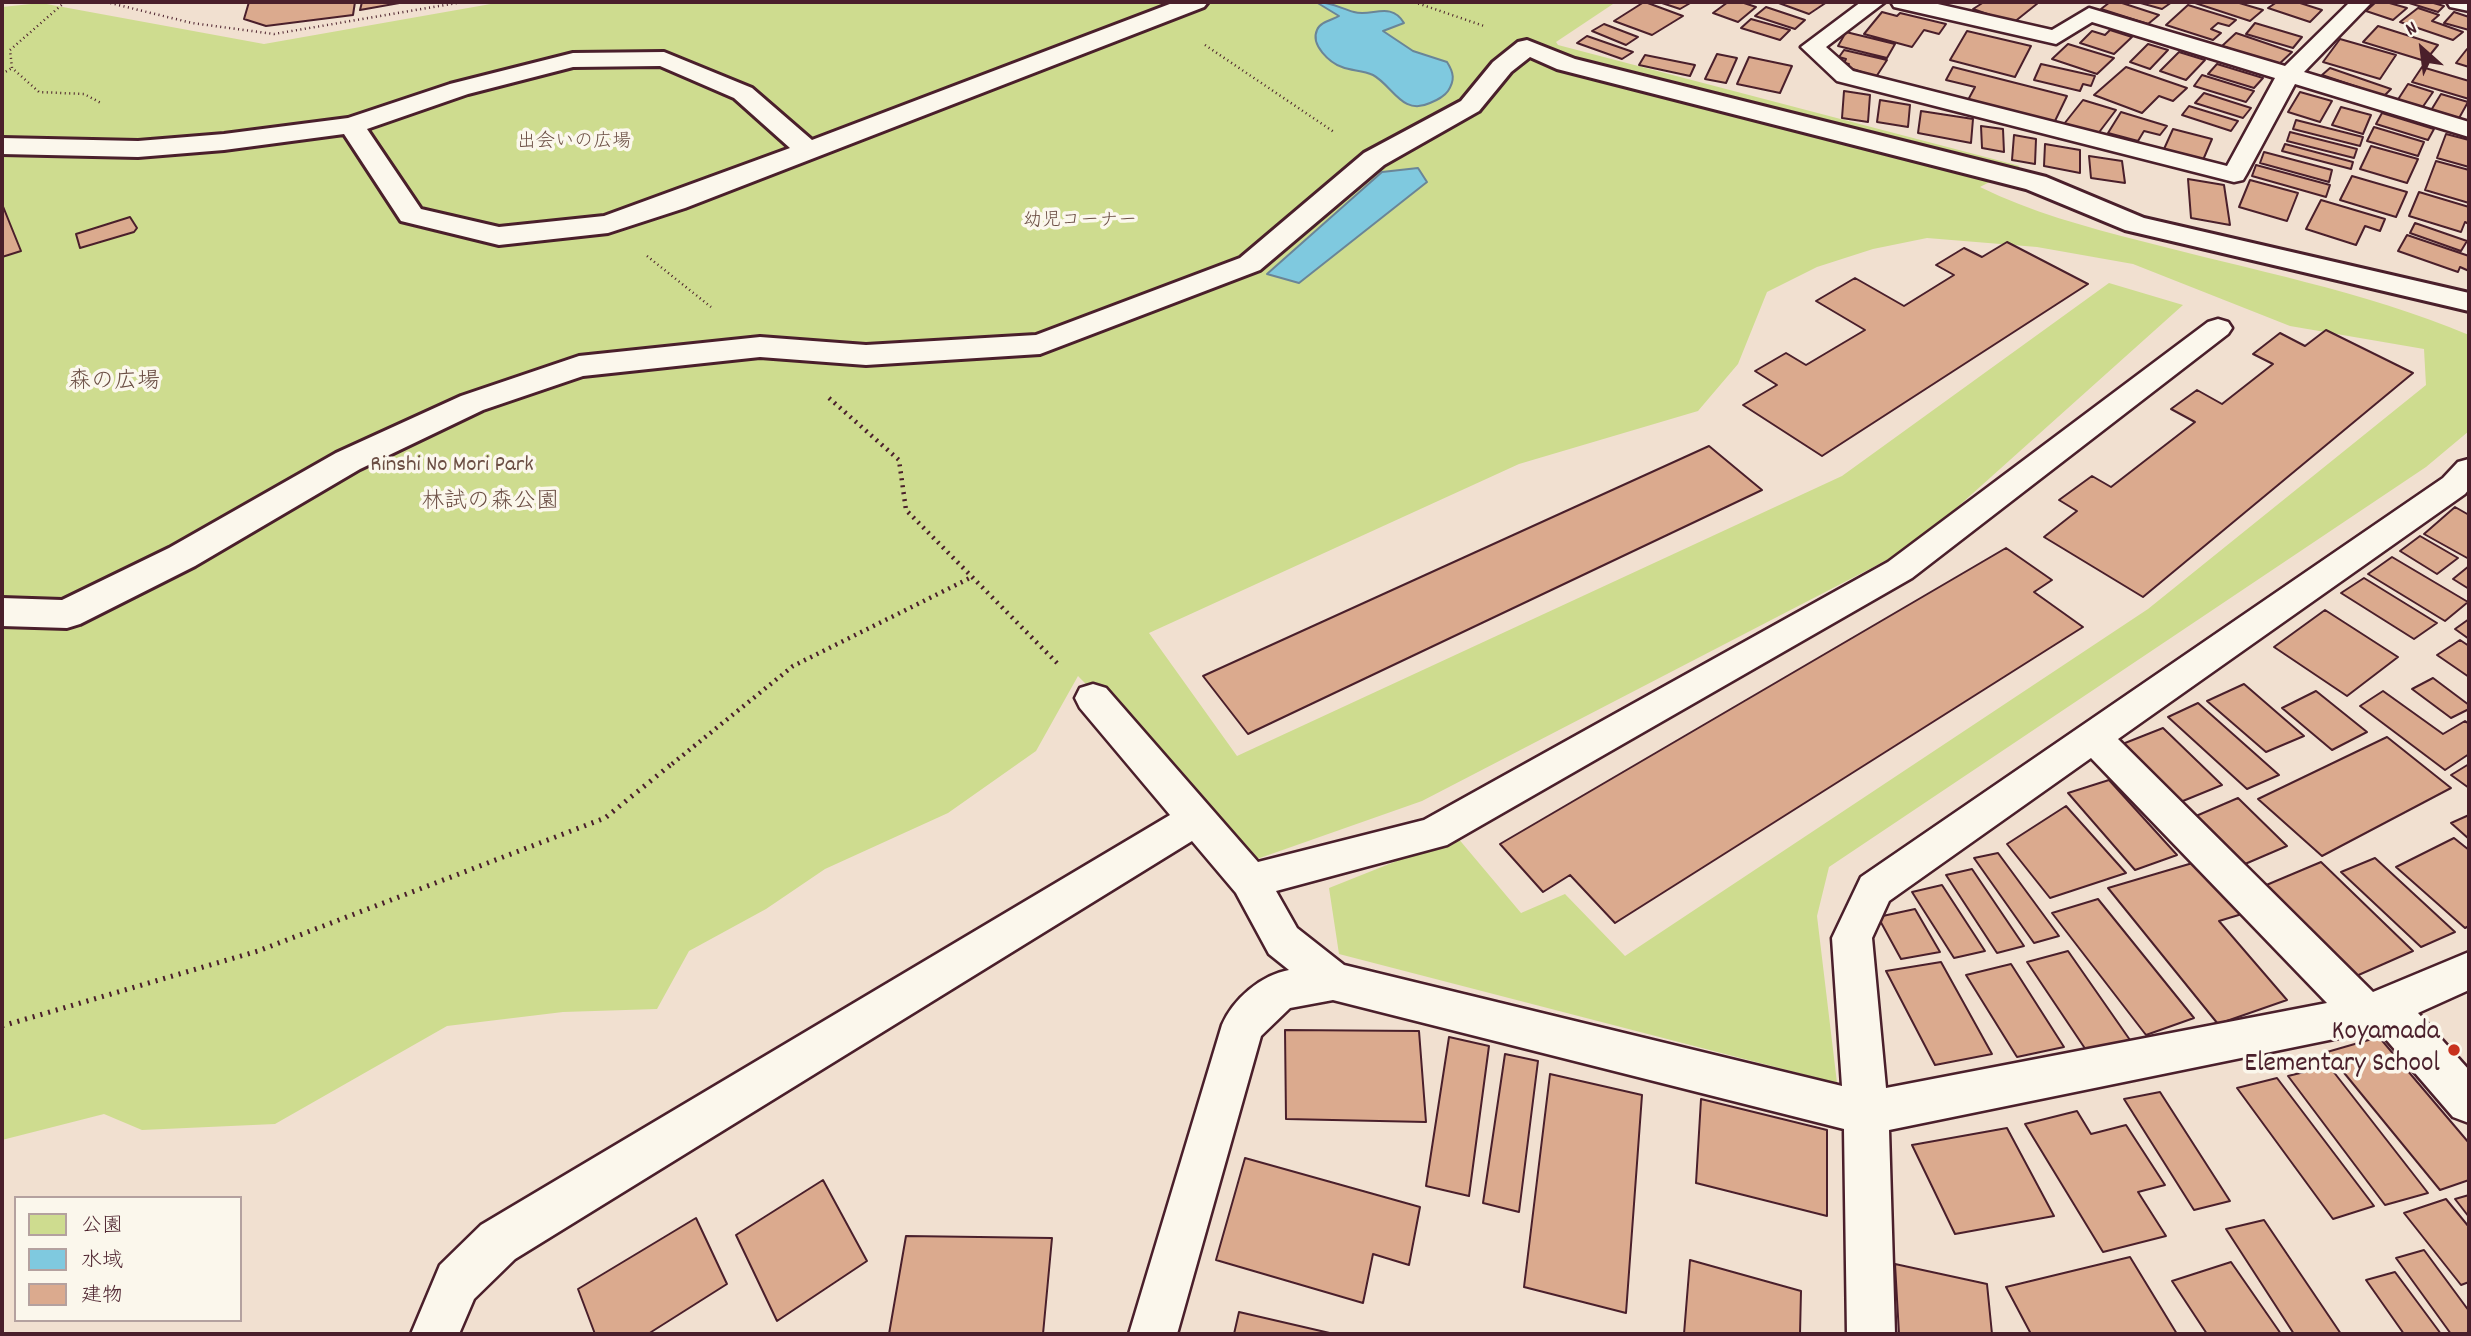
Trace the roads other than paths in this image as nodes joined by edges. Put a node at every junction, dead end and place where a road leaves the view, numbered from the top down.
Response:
1 (1196, 2) edge
2 (1874, 2) edge
3 (1902, 2) edge
4 (2362, 2) edge
5 (2458, 2) edge
6 (2469, 5) edge
7 (2288, 76) junction
8 (352, 125) junction
9 (2469, 130) edge
10 (2, 146) edge
11 (808, 150) junction
12 (2469, 302) edge
13 (2218, 328) dead end
14 (2464, 483) edge
15 (2, 612) edge
16 (1093, 698) road end
17 (2094, 738) junction
18 (1196, 818) junction
19 (1250, 881) junction
20 (2469, 971) edge
21 (1334, 981) junction
22 (2377, 1012) junction
23 (2469, 1102) edge
24 (1866, 1114) junction
25 (435, 1334) edge
26 (1153, 1334) edge
27 (1871, 1334) edge

1 - 11 street
2 - 7 lane
3 - 7 lane
4 - 7 lane
5 - 6 lane
7 - 9 lane
8 - 10 street
8 - 11 street
8 - 11 street
12 - 15 street
13 - 19 lane
14 - 17 lane
16 - 18 lane
17 - 22 lane
17 - 24 lane
18 - 19 lane
18 - 25 lane
19 - 21 lane
20 - 22 lane
21 - 24 lane
21 - 26 lane
22 - 23 lane
22 - 24 lane
24 - 27 lane

